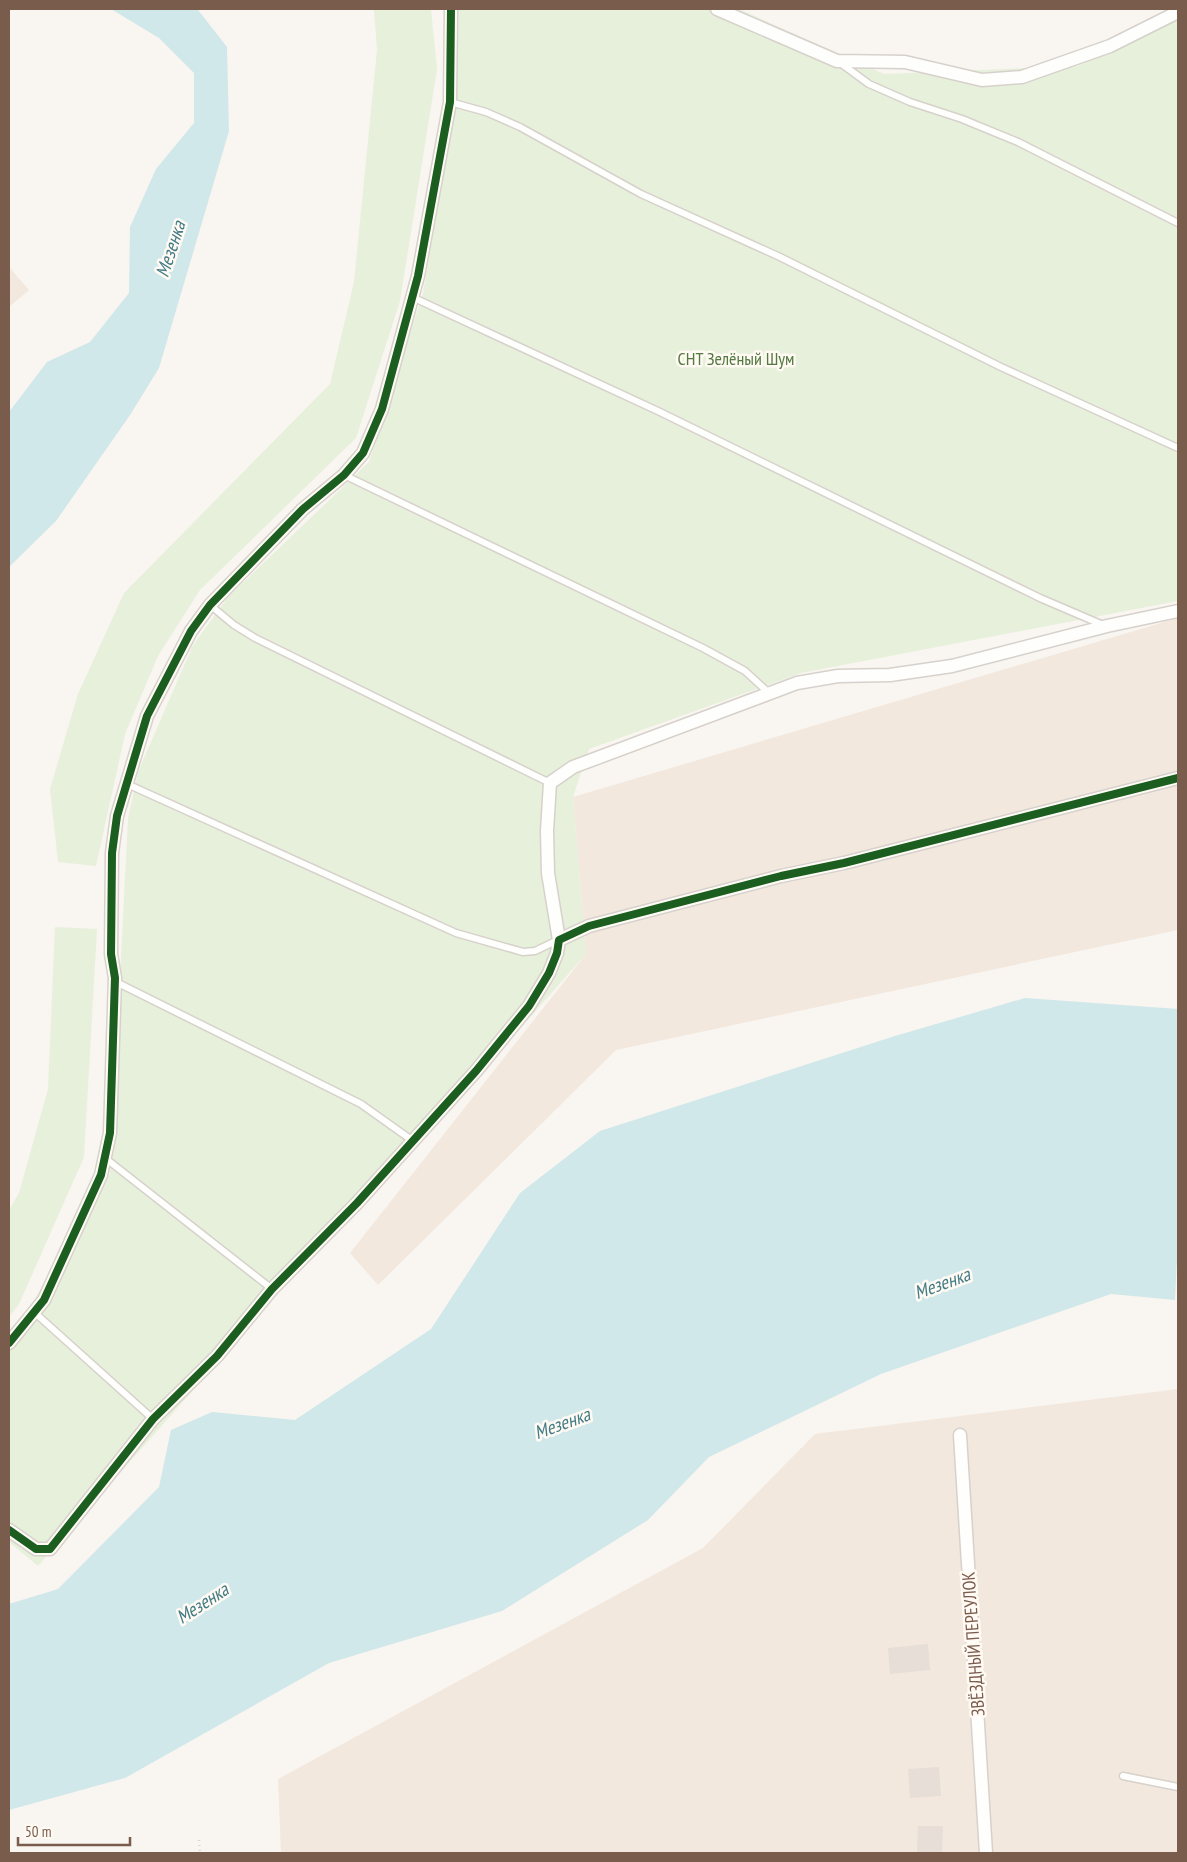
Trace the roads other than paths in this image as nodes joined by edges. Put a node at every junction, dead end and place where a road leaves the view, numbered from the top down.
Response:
1 (451, 9) edge
2 (717, 9) edge
3 (1178, 12) edge
4 (837, 61) junction
5 (450, 102) junction
6 (1178, 223) edge
7 (412, 297) junction
8 (1178, 448) edge
9 (344, 474) junction
10 (210, 605) junction
11 (1178, 611) edge
12 (1107, 626) junction
13 (769, 693) junction
14 (1178, 778) edge
15 (550, 783) junction
16 (127, 784) junction
17 (558, 940) junction
18 (115, 978) junction
19 (414, 1142) junction
20 (105, 1158) junction
21 (272, 1289) junction
22 (34, 1312) junction
23 (9, 1343) edge
24 (153, 1419) junction
25 (960, 1435) dead end
26 (9, 1530) edge
27 (1123, 1776) dead end
28 (1178, 1787) edge
29 (986, 1853) edge

1 - 5 street
2 - 4 street
3 - 4 street
4 - 6 lane
5 - 7 street
5 - 8 lane
7 - 9 street
7 - 12 lane
9 - 10 street
9 - 13 lane
10 - 15 lane
10 - 16 street
11 - 12 street
12 - 13 street
13 - 15 street
14 - 17 street
15 - 17 street
16 - 17 lane
16 - 18 street
17 - 19 street
18 - 19 lane
18 - 20 street
19 - 21 street
20 - 21 lane
20 - 22 street
21 - 24 street
22 - 23 street
22 - 24 lane
24 - 26 street
25 - 29 street, ЗВЁЗДНЫЙ ПЕРЕУЛОК
27 - 28 lane

